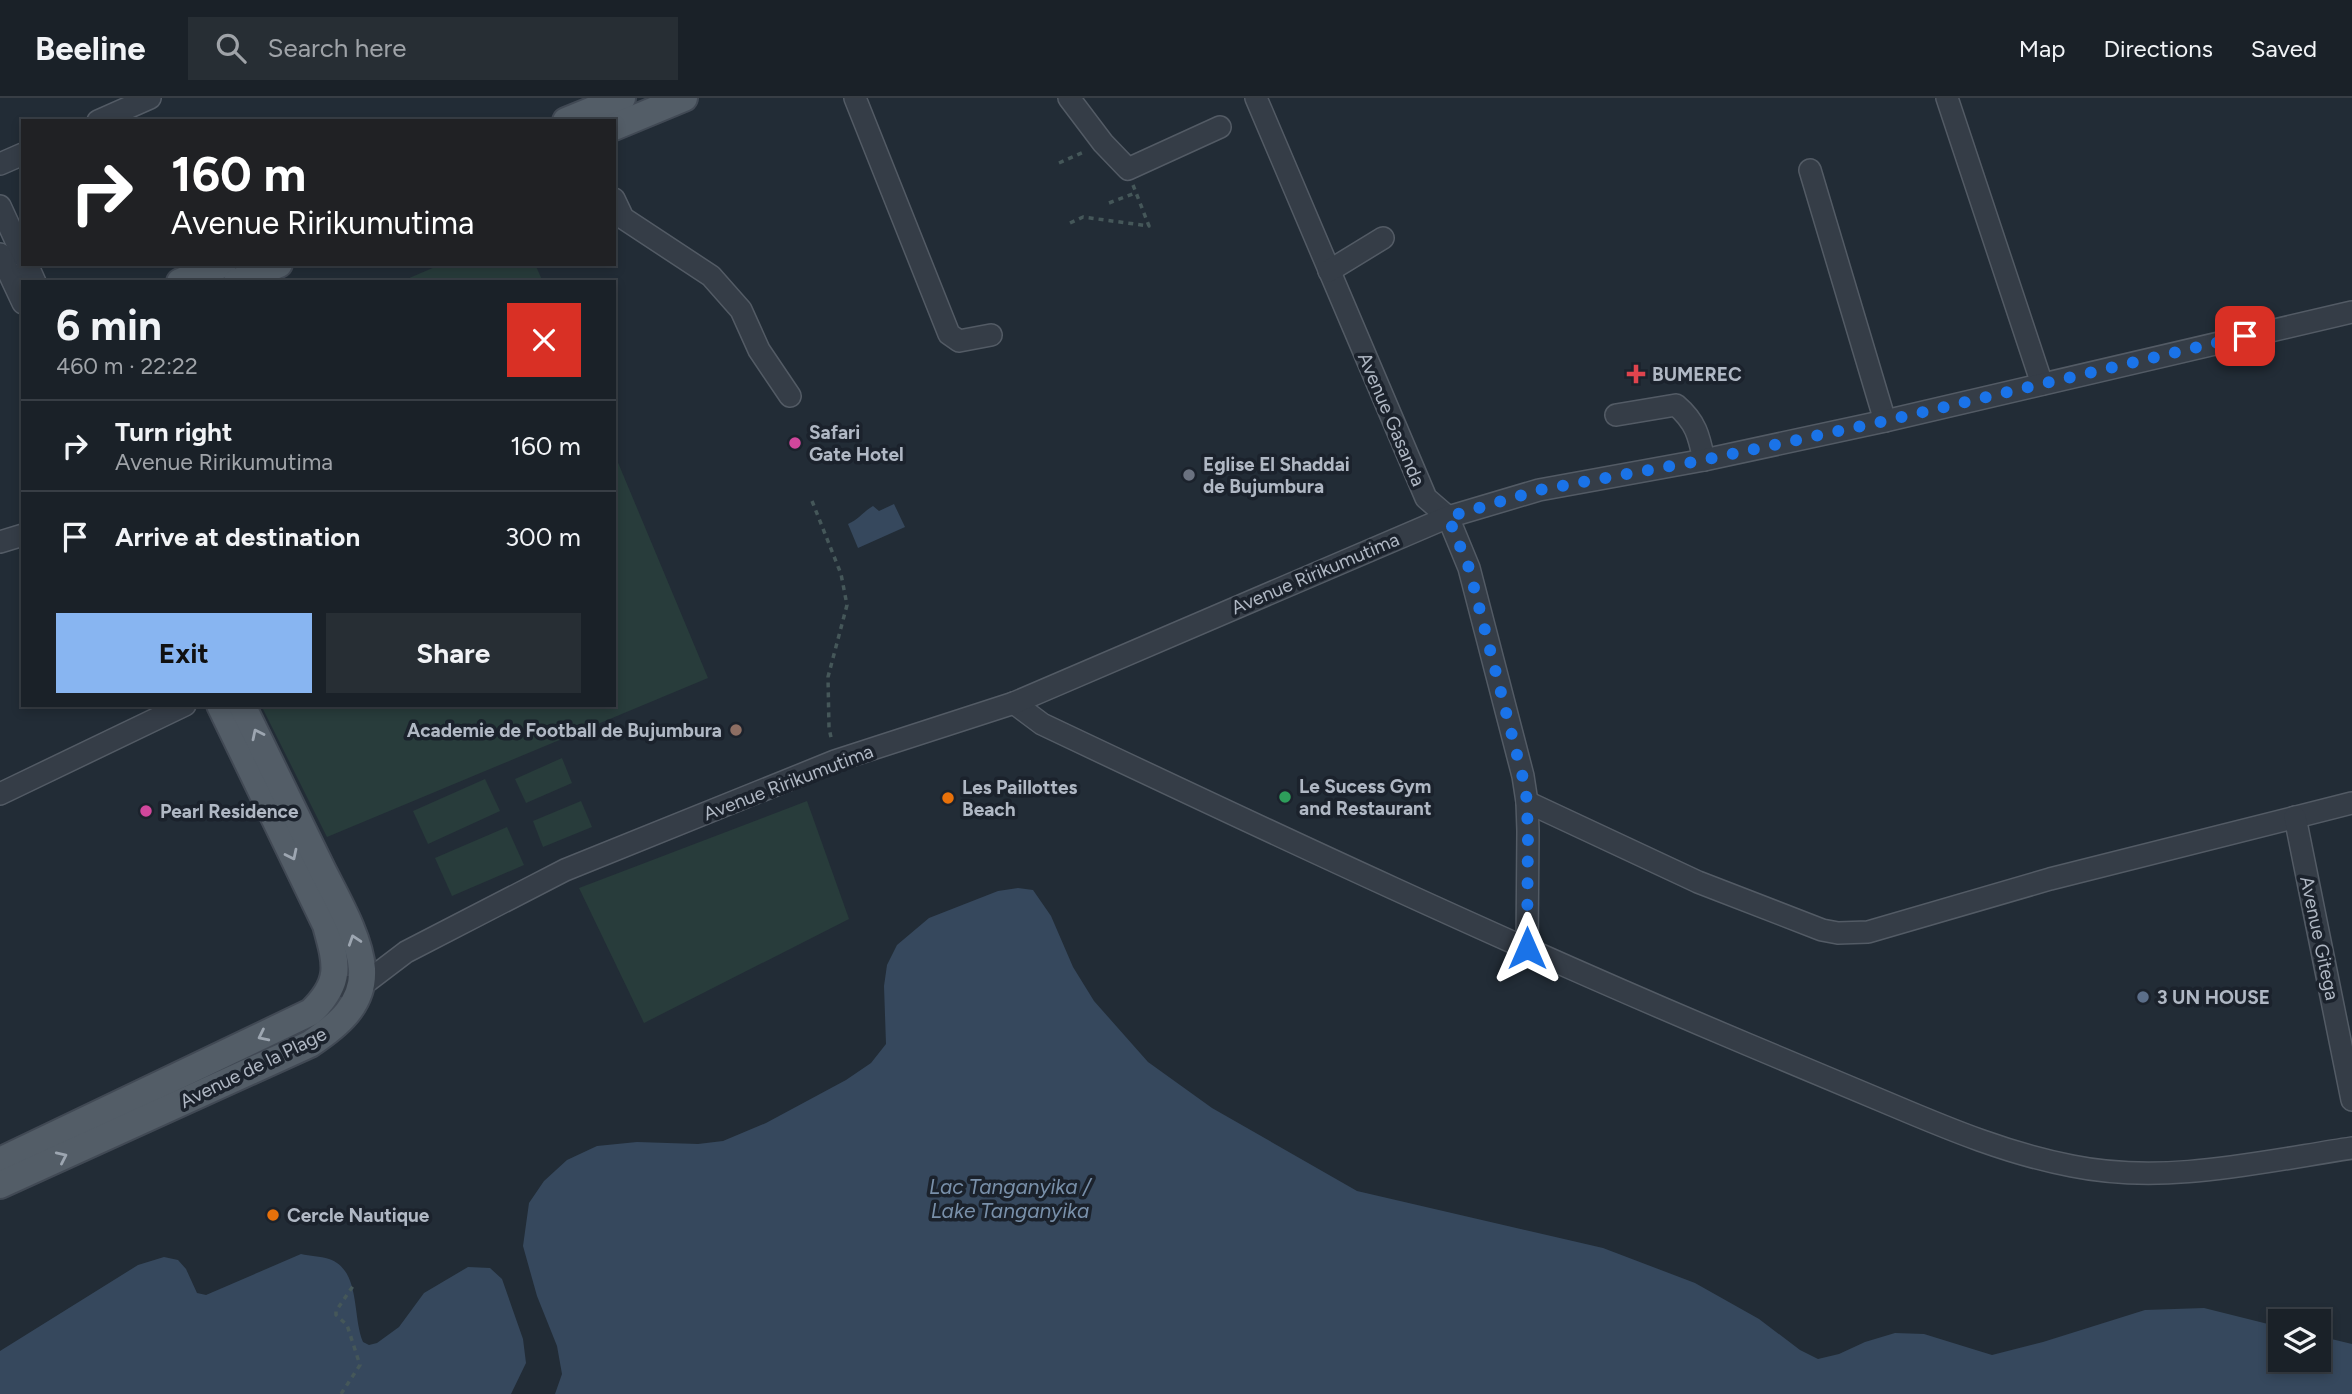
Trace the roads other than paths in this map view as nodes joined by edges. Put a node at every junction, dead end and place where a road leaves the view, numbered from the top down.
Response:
1 (150, 98) edge
2 (622, 98) edge
3 (684, 98) edge
4 (855, 98) edge
5 (1069, 98) edge
6 (1256, 98) edge
7 (1947, 98) edge
8 (103, 119) edge
9 (576, 119) edge
10 (616, 126) edge
11 (1220, 127) dead end
12 (21, 155) edge
13 (0, 164) edge
14 (1810, 170) dead end
15 (616, 203) edge
16 (0, 206) edge
17 (1383, 238) dead end
18 (11, 262) edge
19 (274, 266) edge
20 (1329, 271) junction
21 (33, 280) edge
22 (241, 280) edge
23 (21, 296) edge
24 (2352, 312) edge
25 (991, 335) dead end
26 (2042, 384) junction
27 (790, 396) dead end
28 (1616, 415) dead end
29 (1885, 421) junction
30 (1704, 460) junction
31 (1448, 517) junction
32 (21, 536) edge
33 (0, 542) edge
34 (1014, 704) junction
35 (181, 707) edge
36 (220, 707) edge
37 (243, 707) edge
38 (0, 794) edge
39 (1527, 802) junction
40 (2352, 803) edge
41 (2295, 817) junction
42 (1527, 948) junction
43 (332, 986) junction
44 (360, 987) junction
45 (2352, 1100) edge
46 (2352, 1148) edge
47 (0, 1161) edge
48 (0, 1185) edge

1 - 8 street
2 - 9 main road
3 - 10 main road
4 - 25 street
5 - 11 street
6 - 20 street, Avenue Gasanda
7 - 26 street
12 - 13 street
14 - 29 street
15 - 27 street
16 - 18 street
17 - 20 street
18 - 21 street
18 - 23 street
19 - 22 main road
20 - 31 street, Avenue Gasanda
24 - 26 street, Avenue Ririkumutima
26 - 29 street, Avenue Ririkumutima
28 - 30 street
29 - 30 street, Avenue Ririkumutima
30 - 31 street, Avenue Ririkumutima
31 - 34 street, Avenue Ririkumutima
31 - 39 street, Avenue Gasanda
32 - 33 street
34 - 42 street
34 - 44 street, Avenue Ririkumutima
35 - 38 street
36 -> 43 main road
44 -> 37 main road
39 - 41 street
39 - 42 street, Avenue Gasanda
40 - 41 street
41 - 45 street, Avenue Gitega
42 - 46 street
43 - 44 street
43 -> 47 main road, Avenue de la Plage
48 -> 44 main road, Avenue de la Plage

